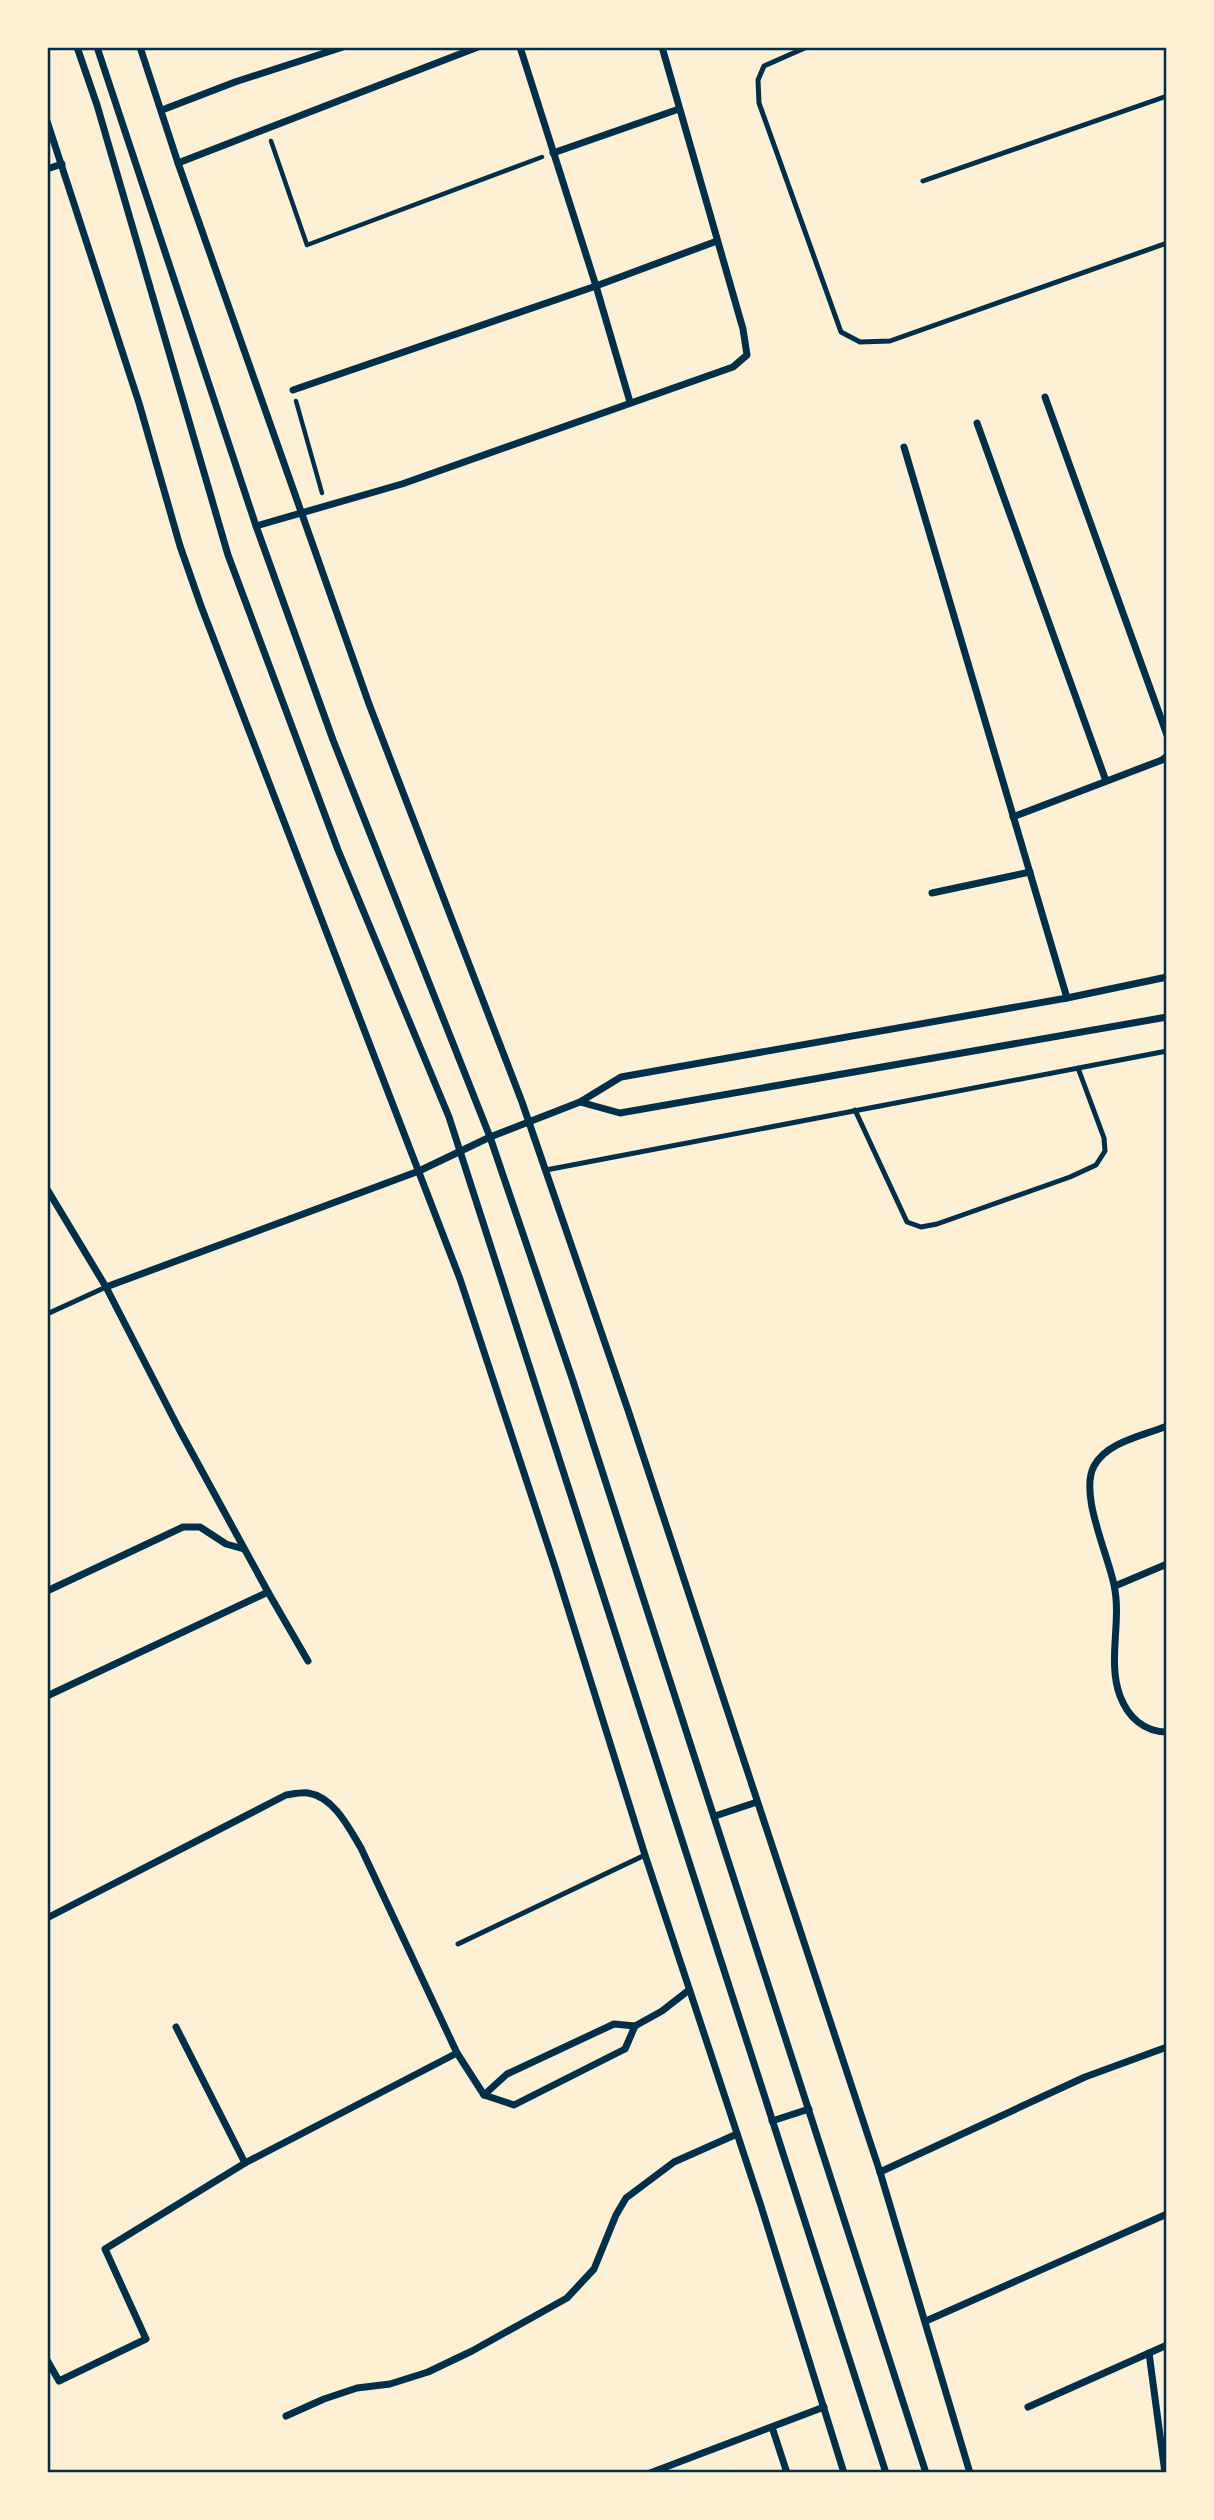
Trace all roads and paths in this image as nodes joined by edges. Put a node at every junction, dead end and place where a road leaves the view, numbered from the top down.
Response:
1 (77, 47) edge
2 (97, 47) edge
3 (140, 47) edge
4 (343, 47) edge
5 (478, 47) edge
6 (520, 47) edge
7 (662, 47) edge
8 (807, 47) edge
9 (1167, 96) edge
10 (679, 109) junction
11 (162, 110) junction
12 (47, 121) edge
13 (267, 129) junction
14 (553, 153) junction
15 (178, 163) junction
16 (62, 164) junction
17 (47, 169) edge
18 (923, 181) dead end
19 (717, 241) junction
20 (1167, 243) edge
21 (597, 286) junction
22 (293, 390) joint
23 (1045, 397) dead end
24 (630, 402) junction
25 (977, 423) dead end
26 (904, 447) dead end
27 (334, 491) dead end
28 (301, 514) junction
29 (256, 526) junction
30 (1167, 735) edge
31 (1167, 756) edge
32 (1106, 781) junction
33 (1013, 817) junction
34 (1030, 872) junction
35 (932, 893) dead end
36 (1167, 977) edge
37 (1067, 998) junction
38 (1167, 1017) edge
39 (1167, 1051) edge
40 (1078, 1068) junction
41 (580, 1102) junction
42 (855, 1110) junction
43 (529, 1121) junction
44 (490, 1137) junction
45 (461, 1152) junction
46 (545, 1170) junction
47 (419, 1171) junction
48 (47, 1189) edge
49 (106, 1287) junction
50 (47, 1314) edge
51 (1167, 1426) edge
52 (244, 1549) junction
53 (1167, 1564) edge
54 (1115, 1586) junction
55 (47, 1591) edge
56 (268, 1592) junction
57 (308, 1661) dead end
58 (47, 1696) edge
59 (1167, 1732) edge
60 (757, 1802) junction
61 (715, 1816) junction
62 (645, 1855) junction
63 (47, 1918) edge
64 (458, 1944) dead end
65 (689, 1990) junction
66 (635, 2026) junction
67 (176, 2027) dead end
68 (1167, 2047) edge
69 (457, 2053) junction
70 (484, 2095) junction
71 (809, 2109) junction
72 (772, 2121) junction
73 (737, 2134) junction
74 (244, 2163) junction
75 (880, 2172) junction
76 (1167, 2214) edge
77 (926, 2320) junction
78 (1167, 2345) edge
79 (1149, 2353) junction
80 (47, 2360) edge
81 (824, 2407) junction
82 (1028, 2407) dead end
83 (286, 2416) dead end
84 (772, 2427) junction
85 (650, 2473) edge
86 (788, 2473) edge
87 (844, 2473) edge
88 (886, 2473) edge
89 (926, 2473) edge
90 (970, 2473) edge
91 (1165, 2473) edge

1 - 45 street
2 - 29 street
3 - 11 street
4 - 11 street
5 - 13 street
6 - 14 street
7 - 10 street
8 - 20 lane
9 - 18 lane
10 - 14 street
10 - 19 street
11 - 15 street
12 - 16 street
13 - 14 path
13 - 15 street
14 - 21 street
15 - 28 street
16 - 17 street
16 - 47 street
19 - 21 street
19 - 24 street
21 - 22 street
21 - 24 street
22 - 27 path
23 - 30 street
24 - 28 street
25 - 32 street
26 - 33 street
28 - 29 street
28 - 43 street
29 - 44 street
31 - 32 street
32 - 33 street
33 - 34 street
34 - 35 street
34 - 37 street
36 - 37 street
37 - 41 street
38 - 41 street
39 - 40 lane
40 - 42 lane
40 - 42 lane
41 - 43 street
42 - 46 lane
43 - 44 street
43 - 46 street
44 - 45 street
44 - 61 street
45 - 47 street
45 - 72 street
46 - 60 street
47 - 49 street
47 - 62 street
48 - 49 street
49 - 50 lane
49 - 52 street
51 - 54 street
52 - 55 street
52 - 56 street
53 - 54 street
54 - 59 street
56 - 57 street
56 - 58 street
60 - 61 street
60 - 75 street
61 - 71 street
62 - 64 lane
62 - 65 street
63 - 69 street
65 - 66 street
65 - 73 street
66 - 70 street
66 - 70 street
67 - 74 street
68 - 75 street
69 - 70 street
69 - 74 street
71 - 72 street
71 - 89 street
72 - 88 street
73 - 81 street
73 - 83 street
74 - 80 street
75 - 77 street
76 - 77 street
77 - 90 street
78 - 79 street
79 - 82 street
79 - 91 street
81 - 84 street
81 - 87 street
84 - 85 street
84 - 86 street

